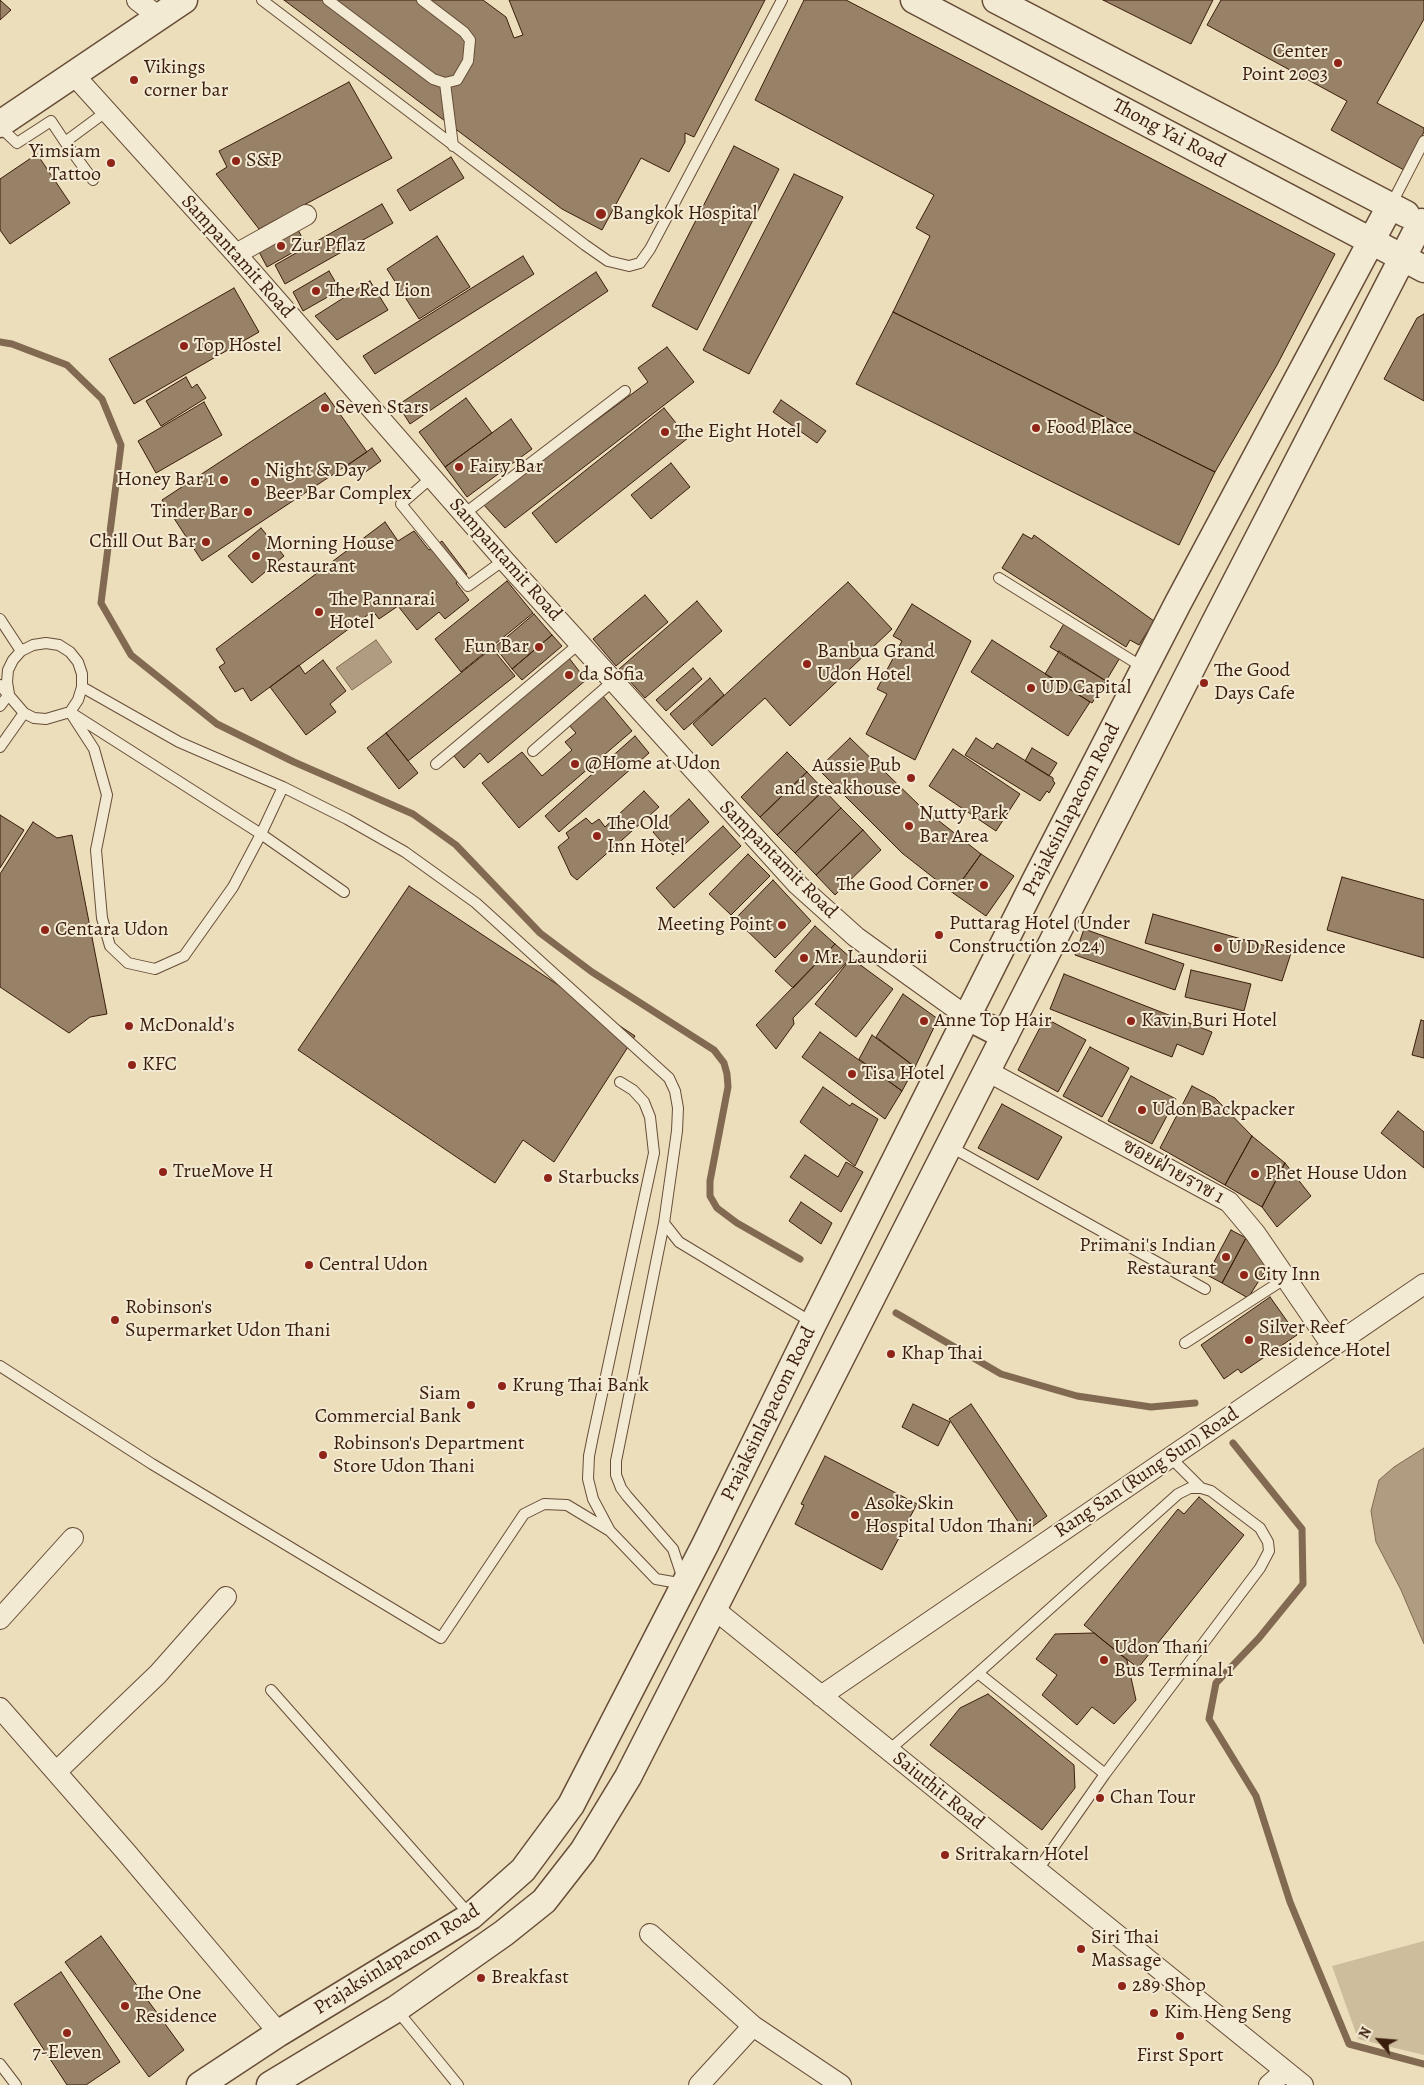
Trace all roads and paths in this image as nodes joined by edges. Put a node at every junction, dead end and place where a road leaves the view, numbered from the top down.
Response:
1 (137, 0) edge
2 (184, 0) edge
3 (262, 0) edge
4 (328, 0) edge
5 (422, 0) edge
6 (782, 0) edge
7 (914, 0) edge
8 (996, 0) edge
9 (159, 17) junction
10 (73, 74) junction
11 (445, 83) junction
12 (107, 111) junction
13 (0, 126) edge
14 (1424, 141) edge
15 (65, 142) junction
16 (453, 146) junction
17 (93, 180) dead end
18 (1390, 206) junction
19 (306, 215) dead end
20 (1423, 221) edge
21 (1371, 241) junction
22 (236, 254) junction
23 (1413, 263) edge
24 (625, 391) dead end
25 (431, 478) junction
26 (464, 514) junction
27 (504, 560) junction
28 (999, 578) dead end
29 (1178, 603) junction
30 (0, 619) edge
31 (1214, 624) junction
32 (580, 643) junction
33 (21, 651) junction
34 (1145, 669) junction
35 (613, 681) junction
36 (0, 685) edge
37 (82, 687) junction
38 (1180, 690) junction
39 (9, 694) junction
40 (0, 706) edge
41 (24, 712) junction
42 (70, 712) junction
43 (0, 747) edge
44 (533, 751) dead end
45 (436, 764) dead end
46 (283, 787) junction
47 (261, 834) junction
48 (344, 892) dead end
49 (966, 1016) junction
50 (1005, 1036) junction
51 (987, 1071) junction
52 (620, 1082) dead end
53 (949, 1146) junction
54 (664, 1223) junction
55 (1286, 1278) junction
56 (1424, 1284) edge
57 (1205, 1289) dead end
58 (813, 1324) junction
59 (1185, 1343) dead end
60 (848, 1344) junction
61 (1333, 1347) junction
62 (0, 1366) edge
63 (1170, 1457) junction
64 (1201, 1488) junction
65 (610, 1531) junction
66 (73, 1538) dead end
67 (685, 1584) junction
68 (226, 1597) dead end
69 (714, 1609) junction
70 (0, 1619) edge
71 (978, 1673) junction
72 (271, 1690) dead end
73 (821, 1696) junction
74 (0, 1708) edge
75 (888, 1750) junction
76 (56, 1772) junction
77 (1105, 1774) junction
78 (1037, 1870) junction
79 (471, 1916) junction
80 (650, 1934) dead end
81 (396, 2009) junction
82 (753, 2026) junction
83 (280, 2033) junction
84 (0, 2064) edge
85 (301, 2065) junction
86 (1285, 2071) junction
87 (16, 2085) edge
88 (200, 2085) edge
89 (270, 2085) edge
90 (458, 2085) edge
91 (699, 2085) edge
92 (841, 2085) edge
93 (1269, 2085) edge
94 (1303, 2085) edge

1 - 9 street
2 - 9 street
3 - 16 lane
4 - 11 lane
5 - 11 lane
6 - 16 lane
7 - 21 street, Thong Yai Road
8 - 18 street, Thong Yai Road
9 - 10 street
10 - 12 street, Sampantamit Road
10 - 13 street
11 - 16 lane
12 - 15 lane
12 - 22 street, Sampantamit Road
13 - 15 lane
14 - 18 lane
15 - 17 lane
18 - 20 street, Thong Yai Road
18 - 21 street, Prajaksinlapacom Road
19 - 22 street
20 - 23 street, Prajaksinlapacom Road
21 - 23 street, Thong Yai Road
21 - 29 street, Prajaksinlapacom Road
22 - 25 street, Sampantamit Road
23 - 31 street, Prajaksinlapacom Road
24 - 26 lane
25 - 26 street, Sampantamit Road
25 - 27 lane
26 - 27 street, Sampantamit Road
27 - 32 street, Sampantamit Road
28 - 34 lane
29 - 31 street
29 - 34 street, Prajaksinlapacom Road
30 - 33 lane
31 - 38 street, Prajaksinlapacom Road
32 - 35 street, Sampantamit Road
32 - 45 lane
33 - 37 lane
33 - 39 lane
34 - 38 street
34 - 49 street, Prajaksinlapacom Road
35 - 44 lane
35 - 49 street, Sampantamit Road
36 - 39 lane
37 - 42 lane
37 - 46 lane
38 - 50 street, Prajaksinlapacom Road
39 - 40 lane
39 - 41 lane
41 - 42 lane
41 - 43 lane
42 - 47 lane
42 - 47 lane
46 - 47 lane
46 - 54 lane
47 - 48 lane
49 - 50 street
49 - 58 street, Prajaksinlapacom Road
50 - 51 street, Prajaksinlapacom Road
51 - 53 street, Prajaksinlapacom Road
51 - 55 street, ซอยฝ่ายราช 1
52 - 65 lane
53 - 57 lane
53 - 60 street, Prajaksinlapacom Road
54 - 58 lane
54 - 67 lane
55 - 59 lane
55 - 61 street, ซอยฝ่ายราช 1
56 - 61 street, Rang San (Rung Sun) Road
58 - 60 street
58 - 67 street, Prajaksinlapacom Road
60 - 69 street, Prajaksinlapacom Road
61 - 63 street, Rang San (Rung Sun) Road
62 - 65 lane
63 - 64 lane
63 - 73 street, Rang San (Rung Sun) Road
64 - 71 lane
64 - 77 lane
65 - 67 lane
66 - 70 street
67 - 69 street
67 - 79 street, Prajaksinlapacom Road
68 - 76 street
69 - 73 street, Saiuthit Road
69 - 81 street, Prajaksinlapacom Road
71 - 75 lane
71 - 77 lane
72 - 79 lane
73 - 75 street, Saiuthit Road
74 - 76 street
75 - 78 street, Saiuthit Road
76 - 83 street
77 - 78 lane
78 - 86 street, Saiuthit Road
79 - 83 street, Prajaksinlapacom Road
80 - 82 street
81 - 85 street, Prajaksinlapacom Road
81 - 90 lane
82 - 91 street
82 - 92 street
83 - 85 street
83 - 88 street, Prajaksinlapacom Road
84 - 87 lane
85 - 89 street, Prajaksinlapacom Road
86 - 93 street
86 - 94 street, Saiuthit Road

